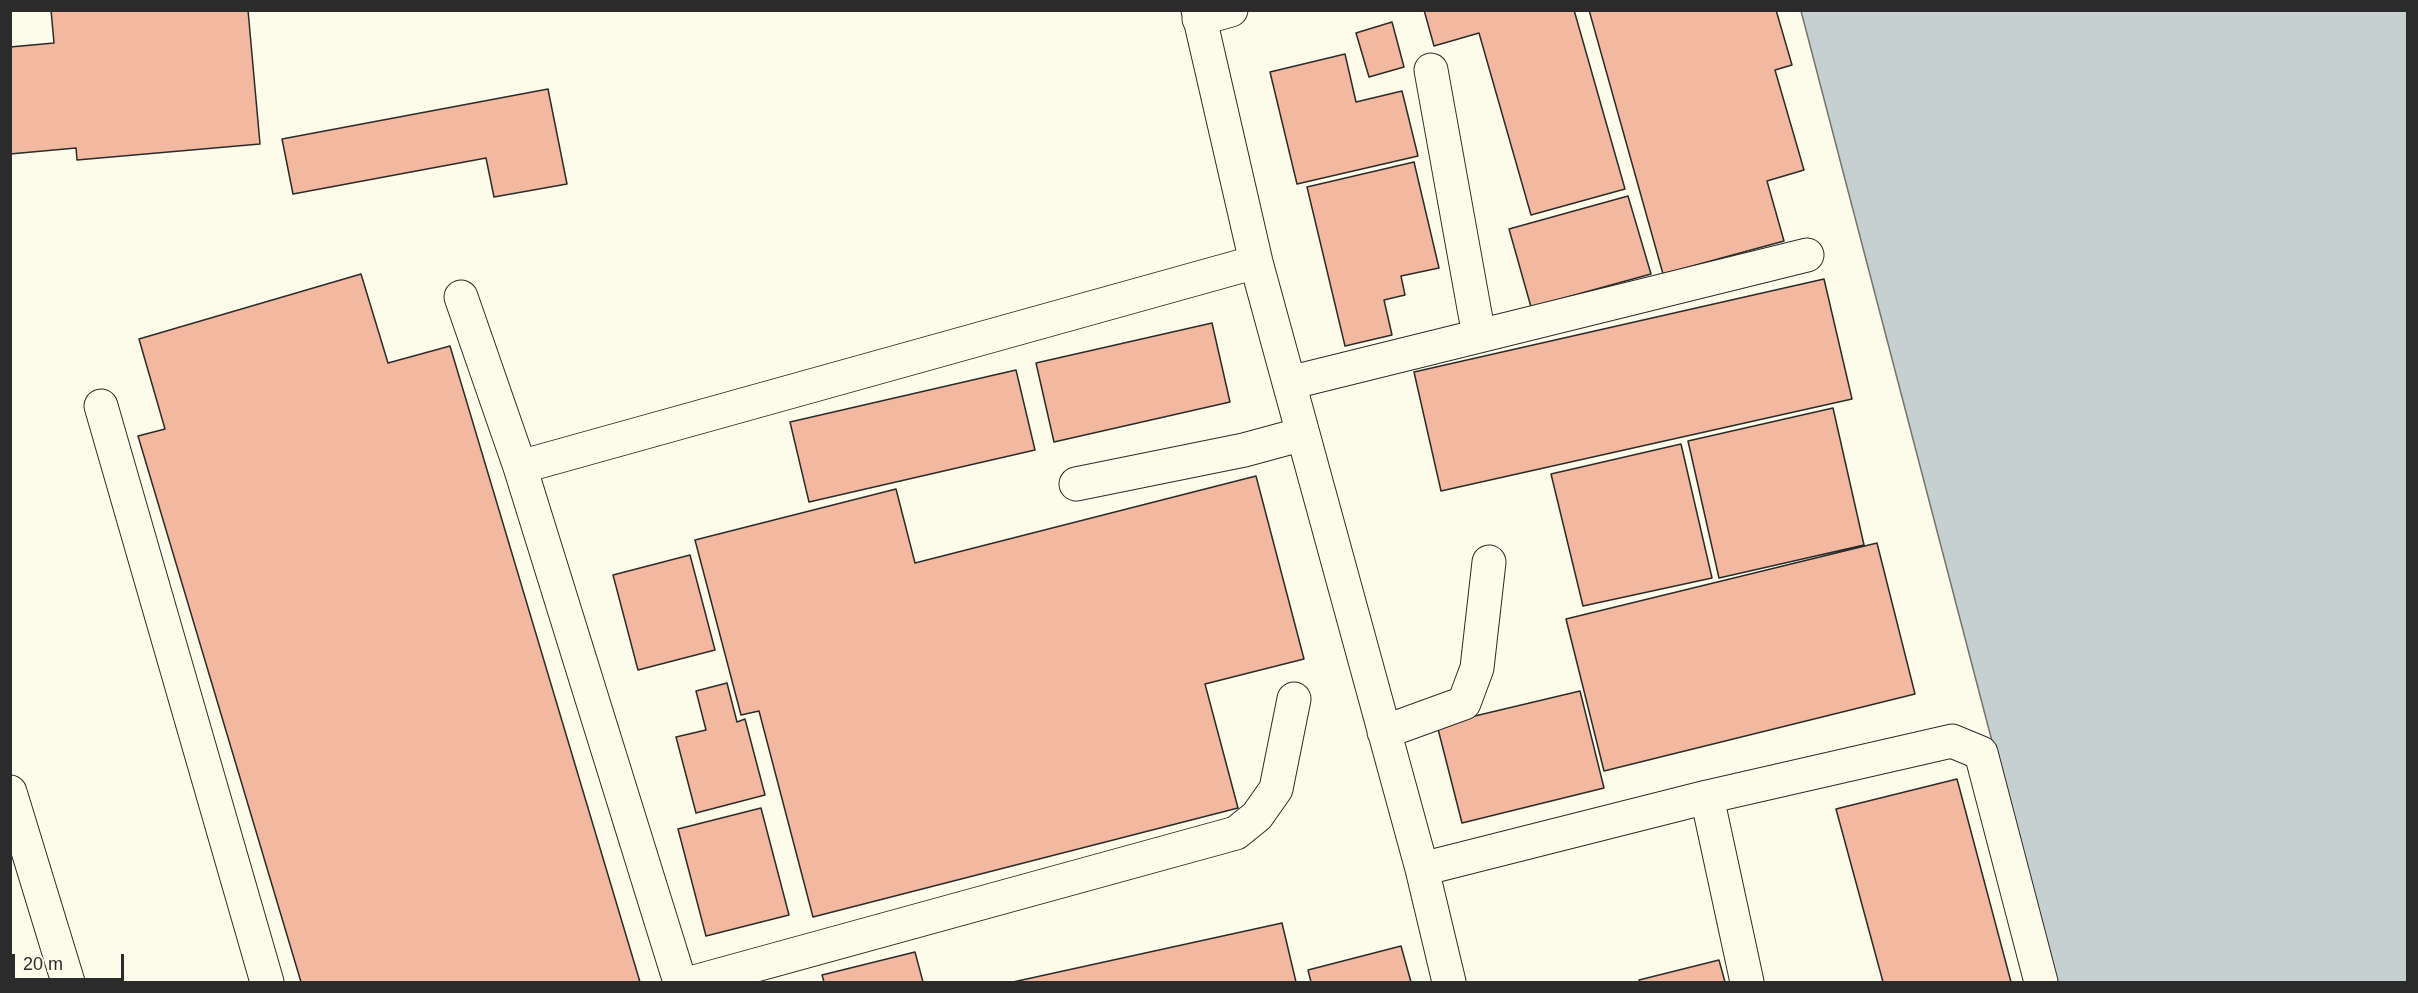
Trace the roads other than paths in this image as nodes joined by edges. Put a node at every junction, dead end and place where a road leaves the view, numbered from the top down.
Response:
1 (1231, 10) edge
2 (1198, 15) edge
3 (1431, 70) dead end
4 (1807, 255) dead end
5 (1256, 262) junction
6 (460, 297) dead end
7 (1479, 336) junction
8 (1289, 383) junction
9 (101, 406) dead end
10 (1303, 434) junction
11 (520, 467) junction
12 (1076, 484) dead end
13 (1489, 562) dead end
14 (1294, 699) dead end
15 (1384, 732) junction
16 (10, 792) edge
17 (1707, 797) junction
18 (1422, 869) junction
19 (68, 982) edge
20 (267, 982) edge
21 (680, 982) edge
22 (694, 982) edge
23 (1449, 982) edge
24 (1747, 982) edge
25 (2041, 982) edge

1 - 2 main road
2 - 5 main road
3 - 7 main road
4 - 7 main road
5 - 8 main road
5 - 11 main road
6 - 11 main road
7 - 8 main road
8 - 10 main road
9 - 20 main road
10 - 12 main road
10 - 15 main road
11 - 21 main road
13 - 15 main road
14 - 22 main road
15 - 18 main road
16 - 19 main road
17 - 18 main road
17 - 24 main road
17 - 25 main road
18 - 23 main road

